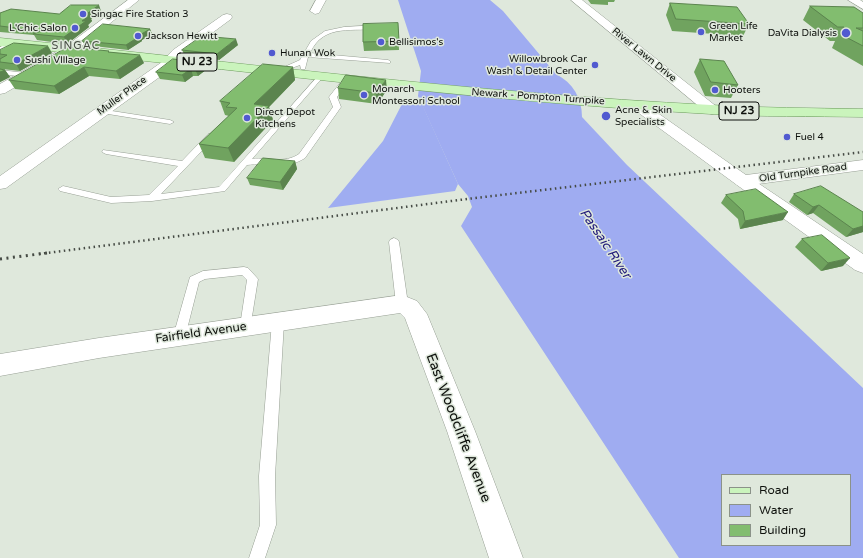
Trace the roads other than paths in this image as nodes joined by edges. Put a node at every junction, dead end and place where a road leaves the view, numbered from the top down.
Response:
1 (134, 0) edge
2 (321, 0) edge
3 (576, 0) edge
4 (853, 0) edge
5 (863, 6) edge
6 (315, 11) dead end
7 (227, 17) dead end
8 (384, 27) edge
9 (8, 45) edge
10 (69, 50) junction
11 (0, 54) edge
12 (304, 58) junction
13 (172, 59) junction
14 (388, 62) dead end
15 (0, 72) edge
16 (276, 72) junction
17 (26, 75) junction
18 (303, 75) junction
19 (320, 76) junction
20 (346, 80) junction
21 (2, 88) edge
22 (637, 105) junction
23 (712, 110) junction
24 (102, 111) junction
25 (863, 113) edge
26 (170, 122) dead end
27 (217, 130) edge
28 (106, 152) dead end
29 (245, 163) junction
30 (184, 164) junction
31 (863, 165) edge
32 (743, 182) junction
33 (0, 184) edge
34 (63, 189) dead end
35 (152, 198) junction
36 (394, 242) dead end
37 (863, 265) edge
38 (402, 304) junction
39 (278, 322) junction
40 (246, 326) junction
41 (178, 337) junction
42 (0, 365) edge
43 (257, 558) edge
44 (506, 558) edge

1 - 10 street
2 - 6 street
3 - 23 street, River Lawn Drive
4 - 5 street
7 - 13 street, Muller Place
8 - 12 lane
9 - 10 main road, Newark - Pompton Turnpike / NJ 23
9 - 11 lane
10 - 13 main road, Newark - Pompton Turnpike / NJ 23
10 - 17 street
12 - 14 lane
12 - 16 lane
12 - 18 lane
13 - 16 main road, Newark - Pompton Turnpike / NJ 23
13 - 24 street, Muller Place
15 - 17 lane
16 - 18 main road, Newark - Pompton Turnpike / NJ 23
17 - 21 street
18 - 19 main road, Newark - Pompton Turnpike / NJ 23
19 - 20 main road, Newark - Pompton Turnpike / NJ 23
19 - 29 lane
20 - 22 main road, Newark - Pompton Turnpike / NJ 23
20 - 29 lane
22 - 23 main road, Newark - Pompton Turnpike / NJ 23
22 - 32 street
23 - 25 main road, Newark - Pompton Turnpike / NJ 23
24 - 26 lane
24 - 33 street, Muller Place
27 - 30 lane
28 - 30 lane
29 - 35 lane
30 - 35 lane
31 - 32 street, Old Turnpike Road
32 - 37 street
34 - 35 lane
36 - 38 lane
38 - 39 street, Fairfield Avenue
38 - 44 street, East Woodcliffe Avenue
39 - 40 street, Fairfield Avenue
39 - 43 lane
40 - 41 street, Fairfield Avenue
40 - 41 lane
41 - 42 street, Fairfield Avenue

